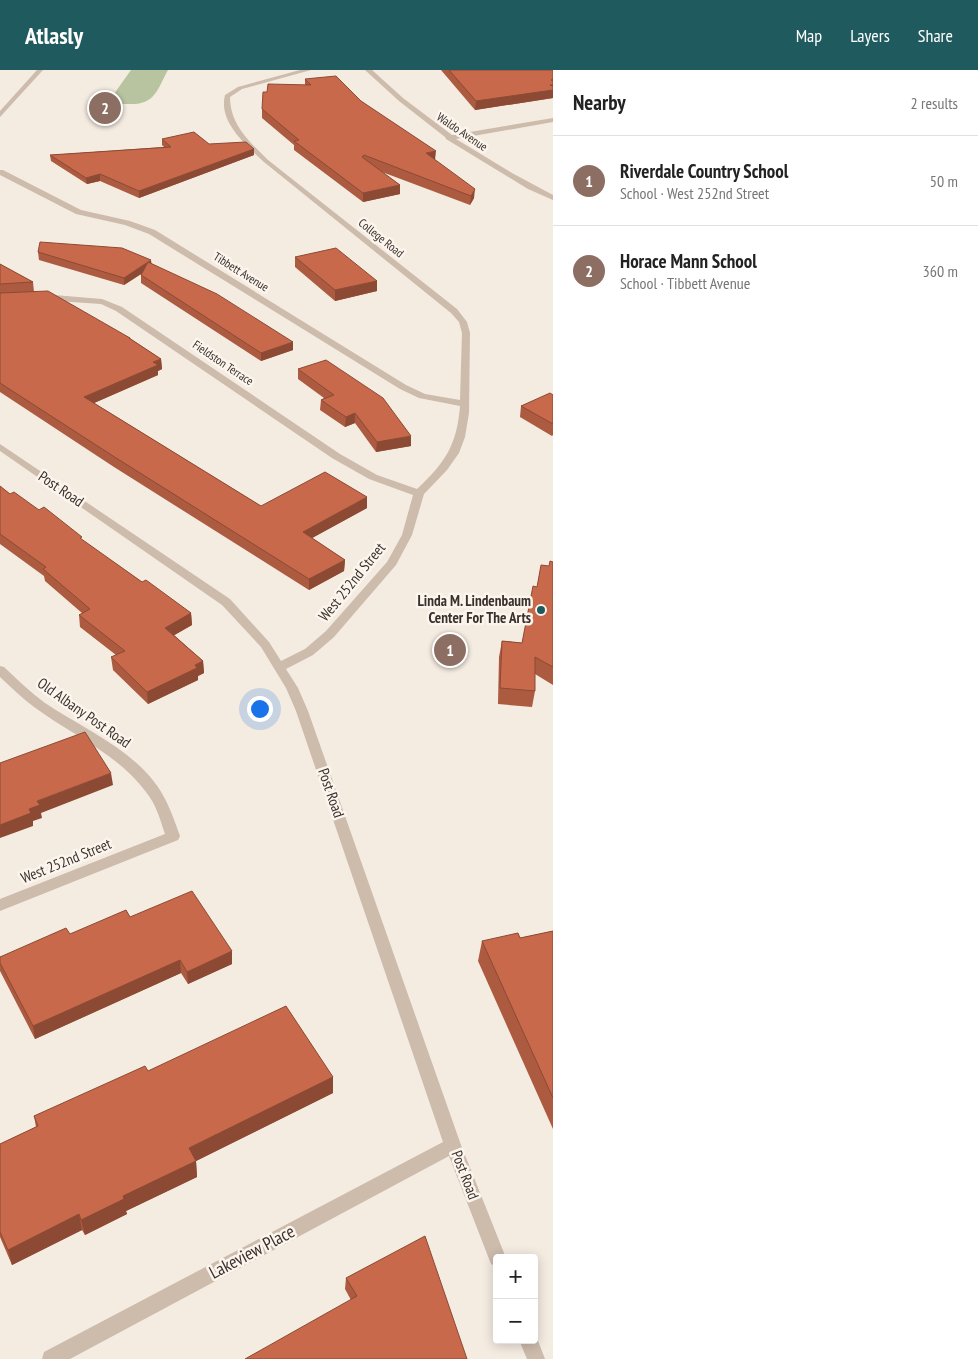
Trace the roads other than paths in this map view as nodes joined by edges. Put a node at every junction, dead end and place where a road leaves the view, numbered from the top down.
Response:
1 (40, 70) edge
2 (308, 70) edge
3 (368, 70) edge
4 (0, 115) edge
5 (553, 120) edge
6 (448, 138) junction
7 (0, 172) edge
8 (553, 198) edge
9 (34, 297) edge
10 (464, 404) junction
11 (0, 447) edge
12 (419, 493) junction
13 (279, 667) junction
14 (0, 670) edge
15 (173, 836) joint
16 (0, 906) edge
17 (453, 1145) junction
18 (495, 1254) edge
19 (530, 1344) edge
20 (51, 1359) edge
21 (536, 1359) edge

1 - 4 street
2 - 10 street, College Road
3 - 6 street, Waldo Avenue
5 - 6 street
6 - 8 street, Waldo Avenue
7 - 10 street, Tibbett Avenue
9 - 12 street, Fieldston Terrace
10 - 12 street, College Road
11 - 13 street, Post Road
12 - 13 street, West 252nd Street
13 - 17 street, Post Road
14 - 15 street, Old Albany Post Road
15 - 16 street, West 252nd Street
17 - 18 street, Post Road
17 - 20 street, Lakeview Place
19 - 21 street

